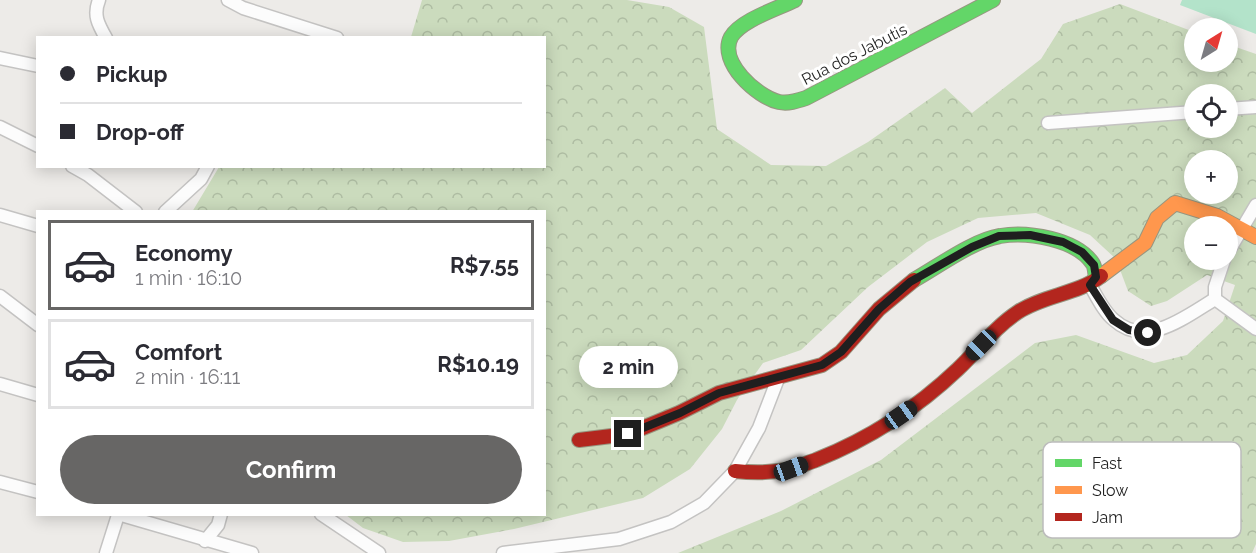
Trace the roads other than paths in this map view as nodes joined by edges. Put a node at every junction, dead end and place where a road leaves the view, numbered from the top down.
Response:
1 (99, 0) edge
2 (228, 0) edge
3 (795, 0) edge
4 (993, 0) edge
5 (105, 36) edge
6 (331, 36) edge
7 (0, 58) edge
8 (36, 66) edge
9 (1256, 107) edge
10 (1238, 108) edge
11 (1184, 113) edge
12 (1048, 123) dead end
13 (0, 127) edge
14 (36, 145) edge
15 (207, 168) edge
16 (91, 171) edge
17 (1256, 205) edge
18 (134, 210) edge
19 (167, 210) edge
20 (0, 215) edge
21 (36, 225) edge
22 (1243, 228) junction
23 (1238, 236) edge
24 (1256, 237) edge
25 (1221, 270) edge
26 (1090, 285) junction
27 (0, 296) edge
28 (1215, 299) junction
29 (36, 323) edge
30 (1256, 329) edge
31 (779, 376) junction
32 (0, 384) edge
33 (36, 395) edge
34 (579, 440) dead end
35 (735, 471) junction
36 (0, 482) edge
37 (36, 491) edge
38 (117, 516) edge
39 (124, 516) edge
40 (220, 516) edge
41 (324, 516) edge
42 (205, 541) junction
43 (106, 553) edge
44 (252, 553) edge
45 (379, 553) edge
46 (503, 553) edge

1 - 5 street
2 - 6 street
3 - 4 street, Rua dos Jabutis
7 - 8 street
9 - 10 street
11 - 12 street
13 - 14 street
15 - 19 street
16 - 18 street
17 - 22 street
20 - 21 street
22 - 23 street
22 - 24 street
22 - 26 street
25 - 28 street
26 - 28 street
26 - 31 street
26 - 35 street
27 - 29 street
28 - 30 street
31 - 34 street
31 - 35 street
32 - 33 street
35 - 46 street
36 - 37 street
38 - 43 street
39 - 42 street
40 - 42 street
41 - 45 street
42 - 44 street

